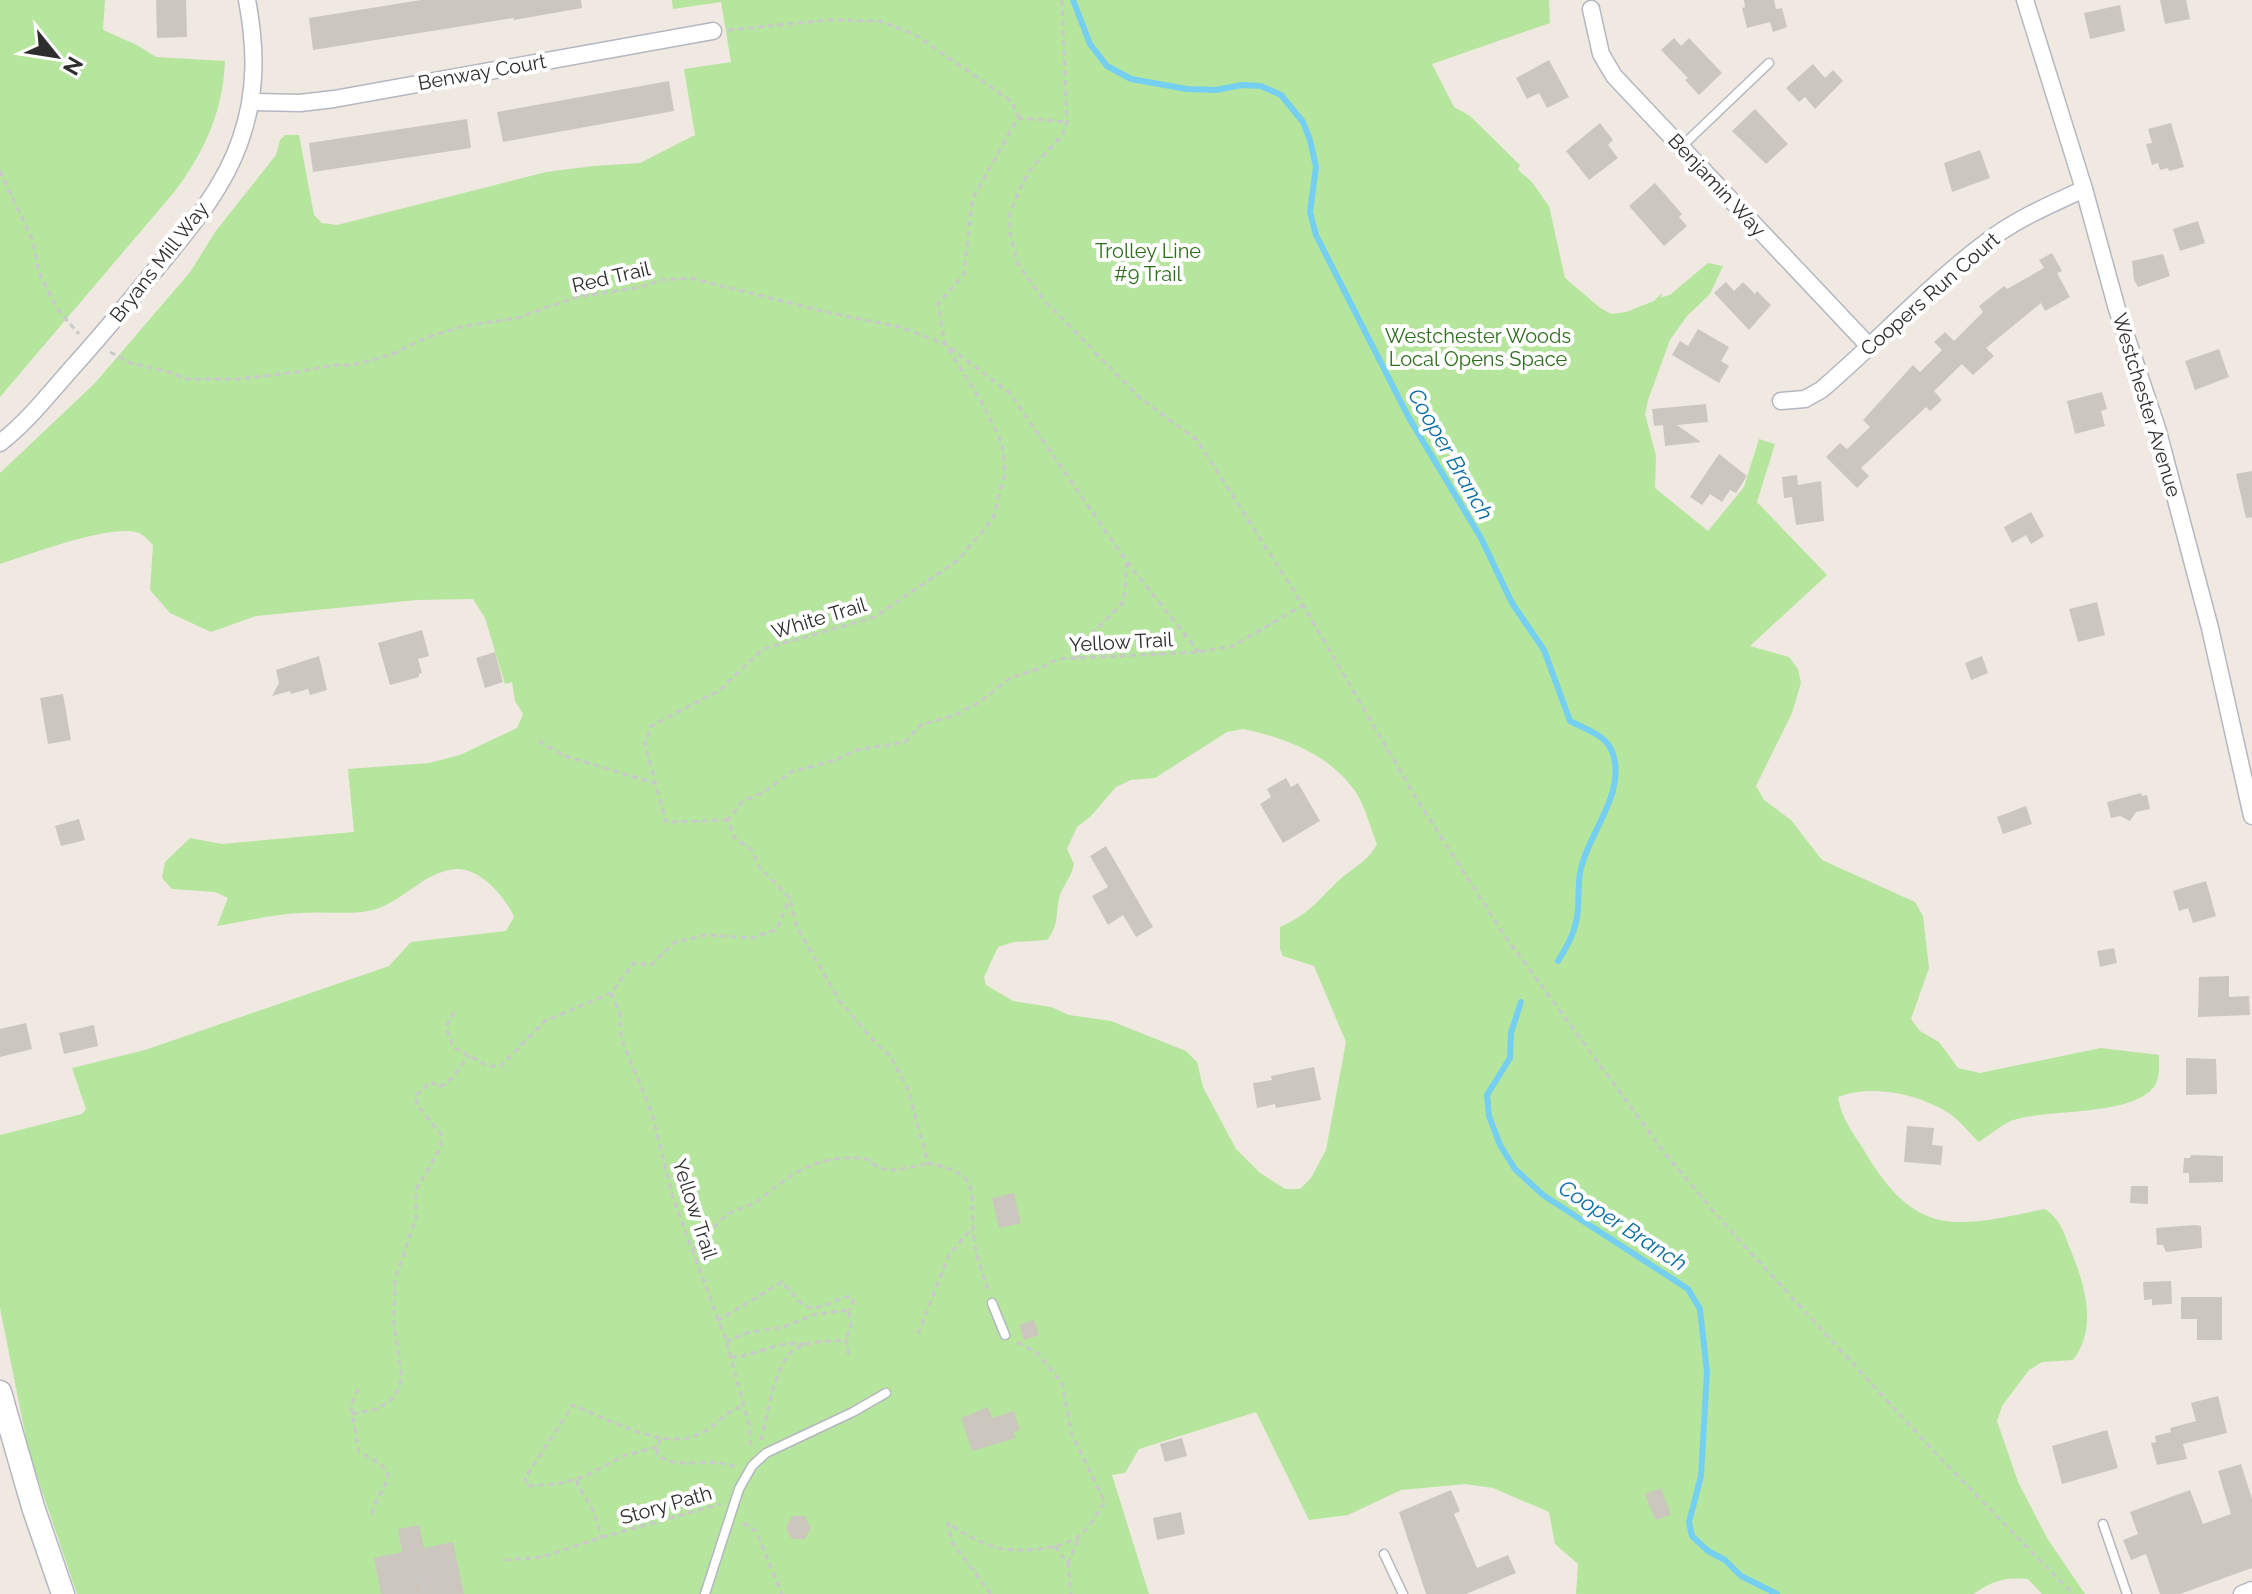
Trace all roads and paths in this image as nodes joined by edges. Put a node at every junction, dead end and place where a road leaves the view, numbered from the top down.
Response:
1 (247, 0) edge
2 (1062, 0) edge
3 (2025, 0) edge
4 (1591, 9) dead end
5 (735, 29) dead end
6 (713, 31) dead end
7 (1769, 63) dead end
8 (251, 102) junction
9 (1019, 118) junction
10 (1067, 122) junction
11 (1681, 147) junction
12 (0, 171) edge
13 (2084, 189) junction
14 (94, 344) junction
15 (945, 344) junction
16 (1868, 345) junction
17 (1781, 401) dead end
18 (0, 443) edge
19 (1127, 562) junction
20 (1303, 605) junction
21 (1199, 652) junction
22 (1077, 658) junction
23 (539, 741) dead end
24 (655, 783) junction
25 (2252, 816) edge
26 (728, 820) junction
27 (790, 898) junction
28 (611, 993) junction
29 (454, 1012) dead end
30 (469, 1056) junction
31 (928, 1163) junction
32 (973, 1228) junction
33 (693, 1249) junction
34 (992, 1303) joint
35 (849, 1310) junction
36 (717, 1321) junction
37 (918, 1334) dead end
38 (1005, 1335) joint
39 (846, 1340) junction
40 (726, 1342) junction
41 (807, 1344) junction
42 (731, 1357) junction
43 (849, 1357) dead end
44 (358, 1389) dead end
45 (0, 1392) edge
46 (886, 1393) dead end
47 (744, 1406) junction
48 (352, 1414) junction
49 (750, 1436) dead end
50 (661, 1438) junction
51 (657, 1447) junction
52 (750, 1470) junction
53 (577, 1479) junction
54 (736, 1499) junction
55 (371, 1519) dead end
56 (2103, 1524) dead end
57 (756, 1531) dead end
58 (1080, 1535) junction
59 (602, 1538) junction
60 (1055, 1545) junction
61 (1384, 1554) dead end
62 (505, 1560) dead end
63 (1068, 1564) junction
64 (420, 1577) dead end
65 (2252, 1590) edge
66 (63, 1594) edge
67 (424, 1594) edge
68 (705, 1594) edge
69 (782, 1594) edge
70 (991, 1594) edge
71 (1071, 1594) edge
72 (1403, 1594) edge
73 (2073, 1594) edge
74 (2127, 1594) edge
75 (2242, 1594) edge

1 - 8 street, Bryans Mill Way
2 - 10 path
3 - 13 street, Westchester Avenue
4 - 11 street, Benjamin Way
5 - 9 path
6 - 8 street, Benway Court
7 - 11 lane
8 - 14 street, Bryans Mill Way
9 - 10 path
9 - 15 path, White Trail
10 - 20 path
11 - 16 street, Benjamin Way
12 - 14 path, Red Trail
13 - 16 street, Coopers Run Court
13 - 25 street, Westchester Avenue
14 - 15 path, Red Trail
14 - 18 street, Bryans Mill Way
15 - 19 path, Red Trail
15 - 24 path, White Trail
16 - 17 street, Coopers Run Court
19 - 21 path, Red Trail
19 - 22 path
20 - 21 path, Yellow Trail
20 - 73 path
21 - 22 path, Yellow Trail
22 - 26 path, Yellow Trail
23 - 24 path
24 - 26 path, White Trail
26 - 27 path
27 - 28 path
27 - 31 path
28 - 30 path
28 - 33 path, Yellow Trail
29 - 30 path
30 - 48 path
31 - 32 path
31 - 33 path
32 - 34 path
32 - 37 path
33 - 36 path, Yellow Trail
34 - 38 lane
35 - 36 path
35 - 39 path
35 - 40 path
36 - 40 path, Yellow Trail
38 - 58 path
39 - 41 path
39 - 43 path
40 - 42 path, Yellow Trail
41 - 42 path
41 - 52 path
42 - 47 path, Yellow Trail
44 - 48 path
45 - 66 street
46 - 52 lane
47 - 49 path, Yellow Trail
47 - 50 path
48 - 55 path
50 - 51 path
50 - 53 path
51 - 52 path, Story Path
51 - 53 path
52 - 54 lane
53 - 59 path, Story Path
54 - 59 path, Story Path
54 - 68 lane
56 - 74 lane
57 - 69 path
58 - 60 path
58 - 63 path
59 - 62 path, Story Path
60 - 63 path
60 - 70 path
61 - 72 lane
63 - 71 path
64 - 67 path
65 - 75 street

